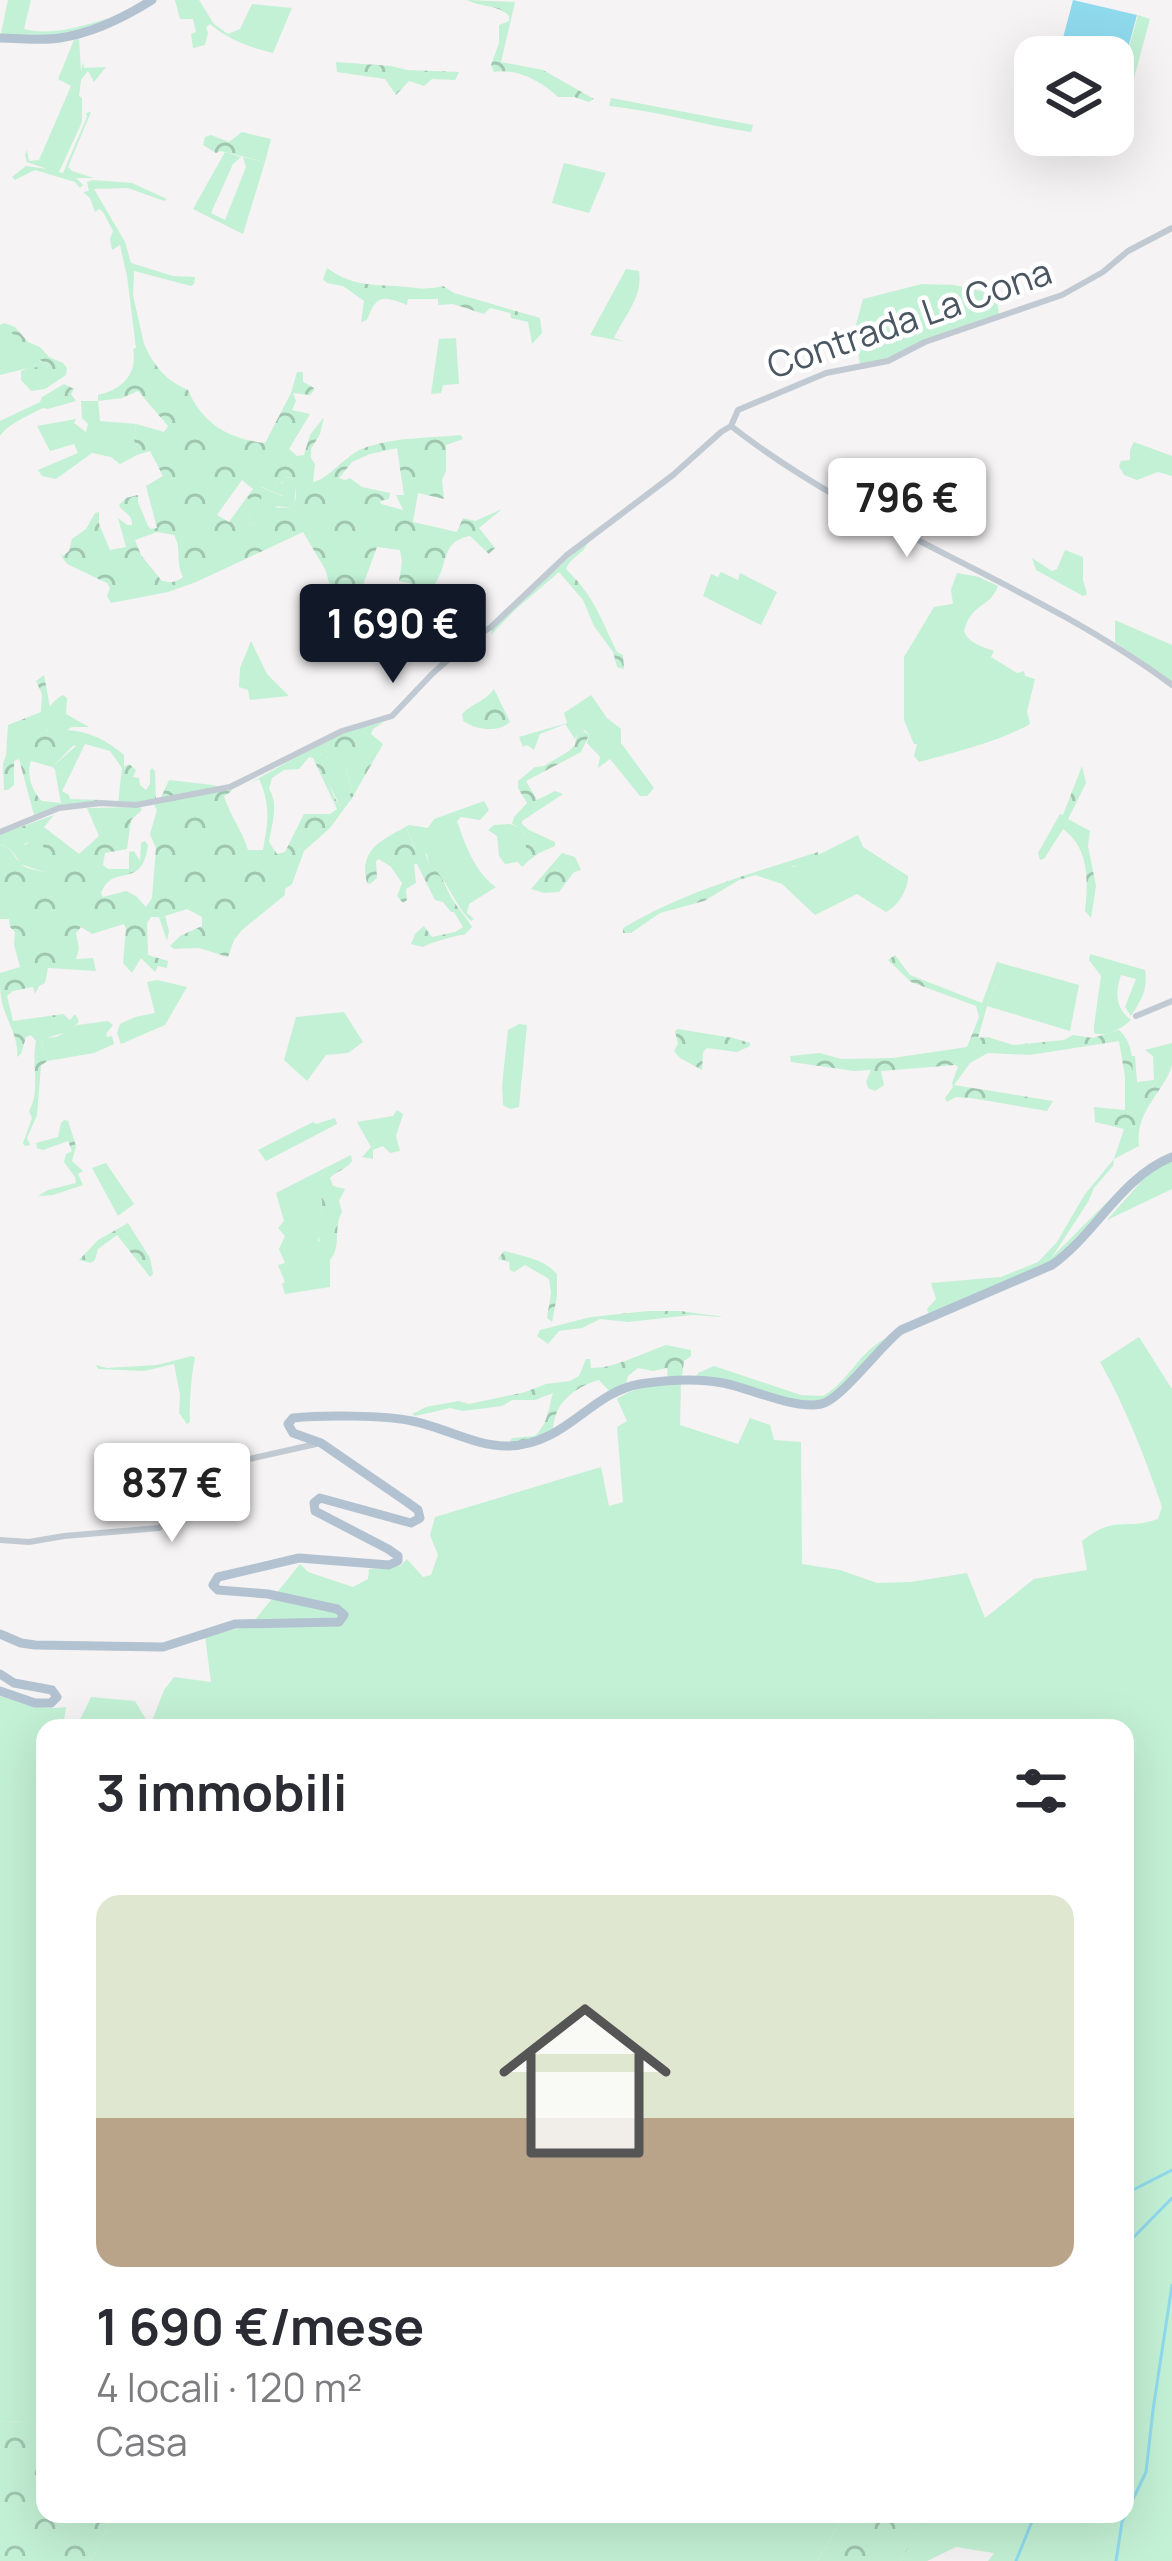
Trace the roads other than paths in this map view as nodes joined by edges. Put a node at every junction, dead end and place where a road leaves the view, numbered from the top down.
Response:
1 (152, 0) edge
2 (0, 38) edge
3 (1172, 228) edge
4 (731, 427) junction
5 (1172, 685) edge
6 (0, 832) edge
7 (1172, 1001) edge
8 (1136, 1016) dead end
9 (1172, 1157) edge
10 (321, 1443) junction
11 (0, 1540) edge
12 (0, 1634) edge
13 (0, 1674) edge
14 (0, 1691) edge

1 - 2 main road
3 - 4 street, Contrada La Cona
4 - 5 street
4 - 6 street, Contrada La Cona
7 - 8 street
9 - 10 main road
10 - 11 street
10 - 12 main road
13 - 14 main road

